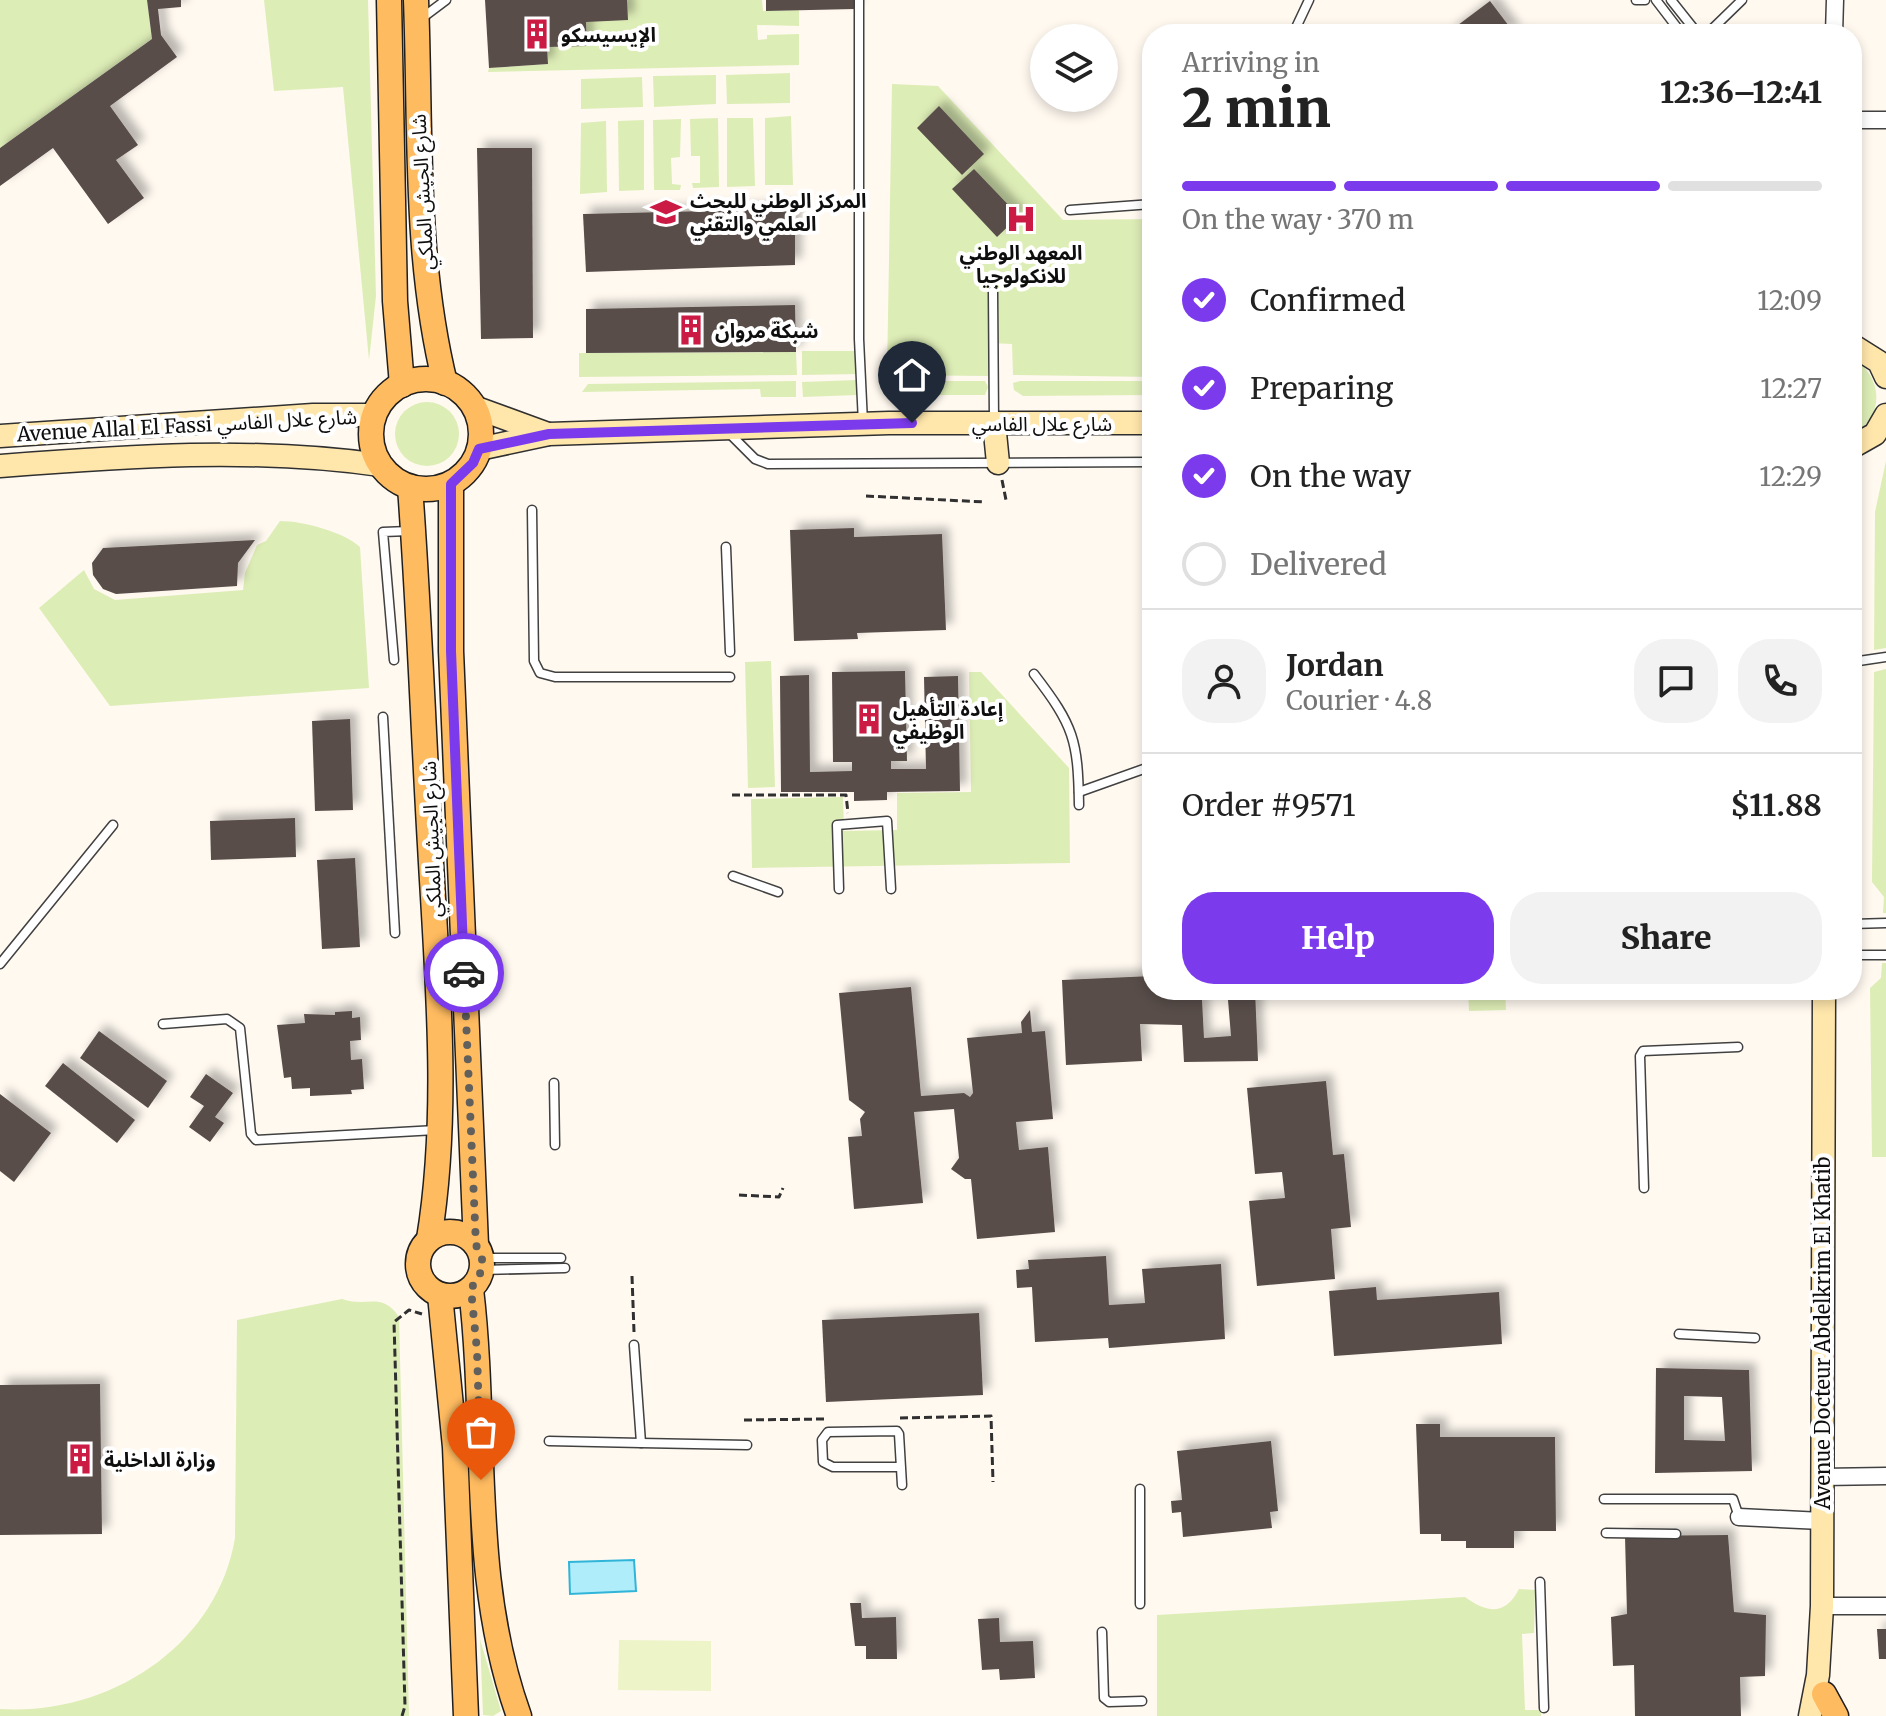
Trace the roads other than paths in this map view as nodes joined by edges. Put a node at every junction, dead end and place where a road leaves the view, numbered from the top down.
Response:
1 (389, 0) edge
2 (416, 0) edge
3 (446, 0) edge
4 (859, 0) edge
5 (1309, 0) edge
6 (1636, 0) edge
7 (1645, 0) edge
8 (1656, 0) edge
9 (1671, 0) edge
10 (1742, 0) edge
11 (1835, 0) edge
12 (1298, 24) edge
13 (1674, 24) edge
14 (1690, 24) edge
15 (1717, 24) edge
16 (1834, 24) edge
17 (417, 26) junction
18 (1862, 120) edge
19 (1886, 120) edge
20 (1142, 205) edge
21 (1070, 210) dead end
22 (993, 292) dead end
23 (1862, 347) edge
24 (1862, 350) edge
25 (1886, 350) edge
26 (1886, 377) edge
27 (445, 383) junction
28 (402, 385) junction
29 (474, 407) junction
30 (374, 415) junction
31 (1886, 415) edge
32 (994, 423) junction
33 (1142, 423) edge
34 (863, 424) junction
35 (724, 428) junction
36 (549, 434) junction
37 (0, 436) edge
38 (1862, 442) edge
39 (479, 449) junction
40 (1142, 462) edge
41 (998, 463) junction
42 (380, 465) junction
43 (0, 466) edge
44 (451, 484) junction
45 (410, 487) junction
46 (532, 510) dead end
47 (414, 530) junction
48 (726, 547) dead end
49 (730, 652) dead end
50 (1886, 657) edge
51 (394, 660) dead end
52 (1862, 661) edge
53 (1034, 674) dead end
54 (730, 677) dead end
55 (383, 717) dead end
56 (1142, 770) edge
57 (1079, 792) junction
58 (1079, 805) dead end
59 (113, 825) dead end
60 (733, 876) dead end
61 (839, 889) dead end
62 (891, 889) dead end
63 (778, 892) dead end
64 (1886, 923) edge
65 (1862, 924) edge
66 (395, 933) dead end
67 (1862, 955) edge
68 (1886, 955) edge
69 (0, 964) edge
70 (1824, 1000) edge
71 (163, 1024) dead end
72 (1738, 1047) dead end
73 (554, 1083) dead end
74 (438, 1130) junction
75 (555, 1145) dead end
76 (1644, 1188) dead end
77 (429, 1239) junction
78 (561, 1258) dead end
79 (478, 1266) junction
80 (565, 1268) dead end
81 (440, 1295) junction
82 (1679, 1334) dead end
83 (1755, 1338) dead end
84 (634, 1345) road end
85 (549, 1441) dead end
86 (641, 1443) junction
87 (747, 1445) dead end
88 (901, 1467) junction
89 (1886, 1476) edge
90 (1822, 1477) junction
91 (902, 1485) dead end
92 (1140, 1489) dead end
93 (1604, 1499) dead end
94 (1739, 1517) joint
95 (1822, 1521) junction
96 (1606, 1533) dead end
97 (1676, 1534) dead end
98 (1540, 1582) dead end
99 (1140, 1604) dead end
100 (1822, 1606) junction
101 (1886, 1606) edge
102 (1102, 1632) dead end
103 (1823, 1695) edge
104 (1142, 1701) dead end
105 (1544, 1708) dead end
106 (466, 1716) edge
107 (519, 1716) edge
108 (1810, 1716) edge
109 (1836, 1716) edge

1 - 28 main road, شارع الجيش الملكي
2 - 17 main road, شارع الجيش الملكي
3 - 17 lane
4 - 34 lane
5 - 12 lane
6 - 7 lane
8 - 13 lane
9 - 14 lane
10 - 15 lane
11 - 16 street
17 - 27 main road, شارع الجيش الملكي
18 - 19 street
20 - 21 lane
22 - 32 lane
23 - 25 street
24 - 26 street
27 - 28 main road
27 - 29 main road
28 - 30 main road
29 - 36 street, شارع علال الفاسي
29 - 39 main road
30 - 37 street, Avenue Allal El Fassi شارع علال الفاسي
30 - 42 main road
31 - 38 street
32 - 33 street, شارع علال الفاسي
32 - 34 street, شارع علال الفاسي
32 - 41 street
34 - 35 street, شارع علال الفاسي
35 - 36 street, شارع علال الفاسي
35 - 41 lane
36 - 39 street, شارع علال الفاسي
39 - 44 main road
40 - 41 lane
42 - 43 street, Avenue Allal El Fassi شارع علال الفاسي
42 - 45 main road
44 - 45 main road
44 - 79 main road, شارع الجيش الملكي
45 - 47 main road, شارع الجيش الملكي
46 - 54 lane
47 - 51 lane
47 - 74 main road, شارع الجيش الملكي
48 - 49 lane
50 - 52 lane
53 - 57 lane
55 - 66 lane
56 - 57 lane
57 - 58 lane
59 - 69 lane
60 - 63 lane
61 - 62 lane
64 - 65 lane
67 - 68 lane
70 - 90 street, Avenue Docteur Abdelkrim El Khatib
71 - 74 lane
72 - 76 lane
73 - 75 lane
74 - 77 main road, شارع الجيش الملكي
77 - 79 main road
77 - 81 main road
78 - 79 lane
79 - 80 lane
79 - 81 main road
79 - 107 main road, شارع الجيش الملكي
81 - 106 main road
82 - 83 lane
84 - 86 lane
85 - 86 lane
86 - 87 lane
88 - 88 lane
88 - 91 lane
89 - 90 street
90 - 95 street, Avenue Docteur Abdelkrim El Khatib
92 - 99 lane
93 - 94 lane
94 - 95 street
95 - 100 street, Avenue Docteur Abdelkrim El Khatib
96 - 97 lane
98 - 105 lane
100 - 101 street
100 - 103 street, Avenue Docteur Abdelkrim El Khatib
102 - 104 lane
103 - 108 street, Avenue Docteur Abdelkrim El Khatib
103 - 109 main road

